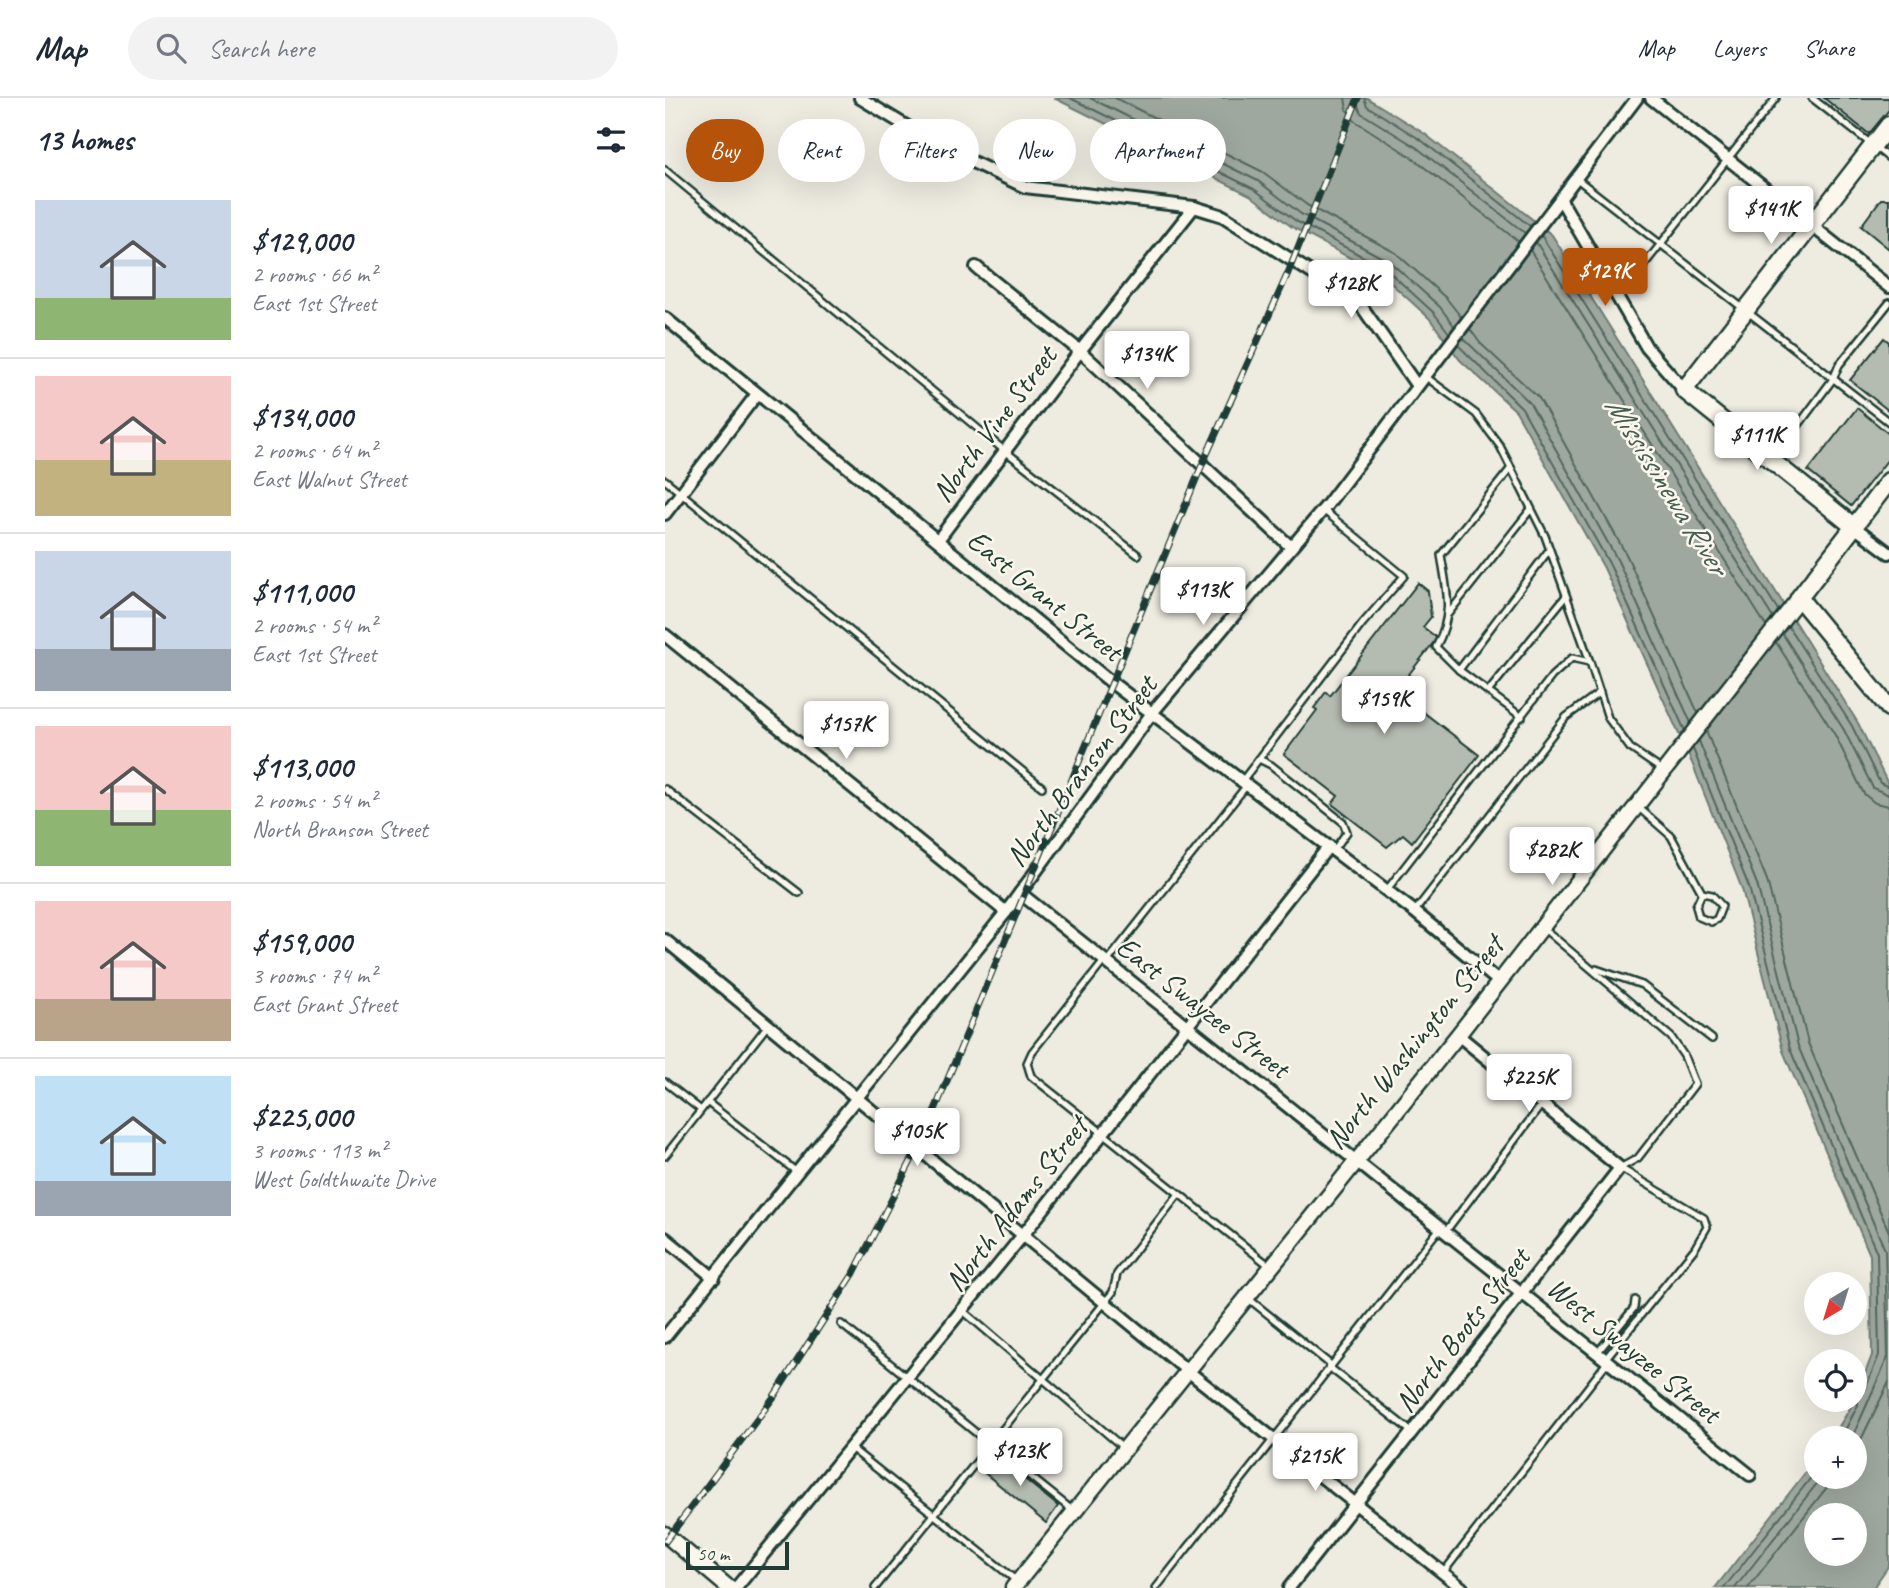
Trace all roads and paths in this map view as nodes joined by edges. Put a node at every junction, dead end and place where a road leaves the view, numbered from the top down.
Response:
1 (860, 98) edge
2 (1637, 98) edge
3 (1651, 98) edge
4 (1776, 98) edge
5 (1812, 98) edge
6 (1889, 125) edge
7 (1873, 145) junction
8 (1728, 159) junction
9 (1888, 159) edge
10 (665, 170) edge
11 (1577, 179) junction
12 (1561, 200) junction
13 (1194, 207) junction
14 (1811, 225) junction
15 (1660, 244) junction
16 (976, 267) dead end
17 (1889, 287) edge
18 (1618, 298) junction
19 (1889, 303) edge
20 (1745, 311) junction
21 (665, 318) edge
22 (1080, 351) junction
23 (1429, 372) junction
24 (1833, 379) junction
25 (1417, 386) junction
26 (1684, 390) junction
27 (757, 394) junction
28 (1889, 422) edge
29 (1005, 451) junction
30 (1772, 460) junction
31 (1511, 468) junction
32 (665, 480) edge
33 (1889, 481) edge
34 (681, 493) junction
35 (1322, 509) junction
36 (1531, 509) junction
37 (665, 513) edge
38 (1853, 526) junction
39 (938, 540) junction
40 (1291, 547) junction
41 (1549, 550) junction
42 (1889, 553) edge
43 (1138, 555) dead end
44 (1566, 596) junction
45 (1799, 598) junction
46 (1448, 614) junction
47 (665, 635) edge
48 (1590, 662) junction
49 (1459, 670) junction
50 (1488, 692) junction
51 (1600, 692) junction
52 (1889, 708) edge
53 (1152, 713) junction
54 (1522, 717) junction
55 (1259, 759) junction
56 (1670, 766) junction
57 (1245, 783) junction
58 (1042, 787) dead end
59 (665, 789) edge
60 (1638, 807) junction
61 (1331, 848) junction
62 (1386, 891) junction
63 (799, 893) dead end
64 (1020, 893) junction
65 (1702, 893) junction
66 (1006, 912) junction
67 (1415, 912) junction
68 (1542, 927) junction
69 (665, 940) edge
70 (1106, 961) junction
71 (1594, 968) junction
72 (1498, 981) junction
73 (768, 1025) junction
74 (1187, 1025) junction
75 (1458, 1035) junction
76 (1712, 1039) dead end
77 (665, 1082) edge
78 (858, 1098) junction
79 (706, 1102) junction
80 (1542, 1104) junction
81 (701, 1110) junction
82 (1102, 1134) junction
83 (665, 1156) edge
84 (1356, 1159) junction
85 (1620, 1168) junction
86 (798, 1173) junction
87 (1178, 1195) junction
88 (1443, 1229) junction
89 (1023, 1235) junction
90 (665, 1238) edge
91 (1271, 1267) junction
92 (714, 1278) junction
93 (1523, 1293) junction
94 (1247, 1298) junction
95 (1635, 1300) dead end
96 (1105, 1302) junction
97 (963, 1310) junction
98 (841, 1324) dead end
99 (665, 1337) edge
100 (1604, 1358) junction
101 (1330, 1366) junction
102 (1189, 1372) junction
103 (907, 1378) junction
104 (1044, 1379) junction
105 (1412, 1432) junction
106 (1273, 1438) junction
107 (991, 1445) junction
108 (851, 1447) junction
109 (1126, 1449) junction
110 (1750, 1475) dead end
111 (1355, 1504) junction
112 (1075, 1512) junction
113 (935, 1516) junction
114 (665, 1534) edge
115 (1443, 1573) junction
116 (1015, 1585) edge
117 (729, 1588) edge
118 (736, 1588) edge
119 (875, 1588) edge
120 (1156, 1588) edge
121 (1289, 1588) edge
122 (1462, 1588) edge

1 - 13 street
2 - 11 street, North Branson Street
3 - 8 street
4 - 8 lane
5 - 7 lane
6 - 7 main road
7 - 9 lane
7 - 14 main road
8 - 14 street
8 - 15 lane
10 - 29 lane
11 - 12 street, North Branson Street
11 - 15 lane
12 - 18 street
12 - 23 street, North Branson Street
13 - 22 street, North Vine Street
13 - 25 street
14 - 17 street
14 - 20 main road
15 - 18 lane
15 - 20 lane
16 - 22 street
18 - 26 street
19 - 24 lane
20 - 24 lane
20 - 26 main road
21 - 27 street, East Grant Street
22 - 29 street, North Vine Street
22 - 40 street
23 - 25 street, North Branson Street
23 - 31 lane
24 - 28 lane
24 - 30 lane
25 - 35 street, North Branson Street
26 - 30 main road
27 - 34 street
27 - 39 street, East Grant Street
29 - 39 street, North Vine Street
29 - 43 lane
30 - 38 main road
31 - 36 lane
31 - 46 lane
32 - 34 lane
33 - 38 main road, North Washington Street
34 - 37 street
34 - 58 lane
35 - 40 street, North Branson Street
35 - 55 lane
36 - 41 lane
36 - 46 lane
38 - 42 street
38 - 45 main road, North Washington Street
39 - 53 street, East Grant Street
40 - 53 street, North Branson Street
41 - 44 lane
41 - 49 lane
44 - 48 lane
44 - 50 lane
45 - 52 main road
45 - 56 street, North Washington Street
46 - 49 lane
47 - 66 street
48 - 51 lane
48 - 54 lane
49 - 50 lane
50 - 54 lane
51 - 56 lane
51 - 67 lane
53 - 57 street, East Grant Street
53 - 64 street, North Branson Street
54 - 62 lane
55 - 57 lane
55 - 61 lane
56 - 60 street, North Washington Street
57 - 61 street, East Grant Street
57 - 70 lane
59 - 63 lane
60 - 65 lane
60 - 68 street, North Washington Street
61 - 62 street, East Grant Street
61 - 74 street, North Adams Street
62 - 67 street, East Grant Street
64 - 66 street, North Branson Street
64 - 70 street, East Swayzee Street
65 - 65 lane
66 - 78 street, North Branson Street
67 - 72 street, East Grant Street
68 - 71 lane
68 - 72 street, North Washington Street
69 - 73 street
70 - 74 street, East Swayzee Street
70 - 82 lane
71 - 76 lane
71 - 85 lane
72 - 75 street, North Washington Street
73 - 78 street
73 - 79 lane
74 - 82 street, North Adams Street
74 - 84 street, East Swayzee Street
75 - 80 street
75 - 84 street, North Washington Street
77 - 81 lane
78 - 86 street, North Branson Street
78 - 89 street
79 - 81 lane
79 - 86 lane
80 - 85 street
80 - 88 lane
81 - 83 lane
82 - 87 lane
82 - 89 street, North Adams Street
84 - 88 street, West Swayzee Street
84 - 91 street, North Washington Street
85 - 93 street, North Boots Street
85 - 100 lane
86 - 92 street, North Branson Street
87 - 91 lane
87 - 96 lane
88 - 93 street, West Swayzee Street
88 - 101 lane
89 - 96 street
89 - 97 street, North Adams Street
90 - 92 street
91 - 94 street, North Washington Street
92 - 99 street, North Branson Street
93 - 100 street, West Swayzee Street
93 - 105 street, North Boots Street
94 - 101 lane
94 - 102 street, North Washington Street
95 - 100 lane
96 - 102 street
96 - 104 lane
97 - 103 street, North Adams Street
97 - 104 lane
98 - 103 lane
100 - 110 street, West Swayzee Street
100 - 115 lane
101 - 105 lane
101 - 106 lane
102 - 106 street
102 - 109 street, North Washington Street
103 - 107 lane
103 - 108 street, North Adams Street
104 - 107 lane
104 - 109 lane
105 - 111 street, North Boots Street
106 - 111 street
106 - 120 lane
107 - 112 lane
107 - 113 lane
108 - 113 lane
108 - 118 street, North Adams Street
109 - 112 street, North Washington Street
111 - 115 street
111 - 121 street, North Boots Street
112 - 116 street, North Washington Street
113 - 116 lane
113 - 119 lane
114 - 117 street
115 - 122 street

